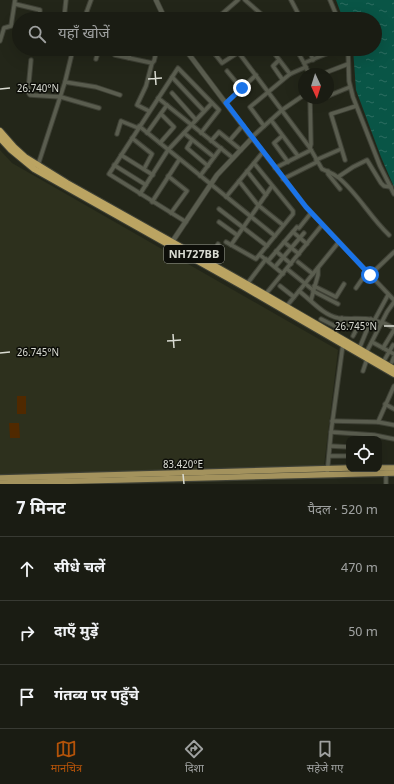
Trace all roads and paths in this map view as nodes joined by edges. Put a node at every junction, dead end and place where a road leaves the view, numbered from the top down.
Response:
1 (66, 0) edge
2 (91, 0) edge
3 (156, 0) edge
4 (238, 0) edge
5 (245, 0) edge
6 (291, 0) edge
7 (330, 0) edge
8 (15, 2) edge
9 (13, 12) edge
10 (40, 12) edge
11 (65, 12) edge
12 (87, 12) edge
13 (162, 12) edge
14 (224, 12) edge
15 (258, 12) edge
16 (297, 12) edge
17 (335, 12) edge
18 (12, 20) edge
19 (0, 41) edge
20 (72, 56) edge
21 (97, 56) edge
22 (122, 56) edge
23 (155, 56) edge
24 (190, 56) edge
25 (216, 56) edge
26 (231, 56) edge
27 (242, 56) edge
28 (276, 56) edge
29 (300, 56) edge
30 (312, 56) edge
31 (322, 56) edge
32 (348, 56) edge
33 (130, 58) joint
34 (96, 59) dead end
35 (32, 60) dead end
36 (279, 60) junction
37 (313, 60) junction
38 (152, 63) junction
39 (348, 64) junction
40 (305, 65) junction
41 (306, 68) edge
42 (334, 69) edge
43 (227, 71) dead end
44 (290, 74) junction
45 (256, 75) junction
46 (172, 77) junction
47 (282, 80) junction
48 (66, 82) junction
49 (350, 87) junction
50 (242, 88) junction
51 (268, 91) junction
52 (172, 93) dead end
53 (334, 94) edge
54 (120, 95) dead end
55 (61, 97) junction
56 (158, 98) junction
57 (298, 99) edge
58 (212, 103) junction
59 (226, 103) junction
60 (310, 104) edge
61 (167, 105) junction
62 (356, 106) junction
63 (99, 108) dead end
64 (282, 110) junction
65 (149, 111) junction
66 (204, 111) junction
67 (161, 114) junction
68 (196, 120) junction
69 (271, 120) junction
70 (192, 125) junction
71 (242, 125) junction
72 (264, 126) junction
73 (139, 127) junction
74 (0, 131) edge
75 (147, 133) junction
76 (184, 133) junction
77 (201, 133) junction
78 (116, 134) dead end
79 (282, 136) junction
80 (252, 137) junction
81 (0, 138) edge
82 (132, 138) junction
83 (192, 140) junction
84 (211, 140) junction
85 (230, 140) junction
86 (160, 143) junction
87 (221, 148) junction
88 (310, 149) junction
89 (341, 149) junction
90 (168, 150) junction
91 (241, 150) junction
92 (262, 152) junction
93 (121, 155) junction
94 (298, 156) junction
95 (214, 157) junction
96 (233, 158) junction
97 (179, 160) junction
98 (345, 160) dead end
99 (317, 161) junction
100 (254, 162) junction
101 (288, 162) junction
102 (38, 165) junction
103 (114, 166) junction
104 (208, 166) junction
105 (275, 168) junction
106 (144, 169) junction
107 (247, 171) junction
108 (328, 171) junction
109 (153, 174) junction
110 (168, 176) junction
111 (200, 176) junction
112 (338, 177) junction
113 (283, 179) junction
114 (239, 181) junction
115 (146, 185) junction
116 (211, 185) junction
117 (272, 186) junction
118 (391, 187) junction
119 (340, 189) dead end
120 (140, 194) junction
121 (394, 194) edge
122 (266, 195) junction
123 (226, 197) junction
124 (152, 202) junction
125 (258, 205) junction
126 (219, 208) dead end
127 (171, 213) junction
128 (311, 213) junction
129 (250, 216) junction
130 (186, 222) junction
131 (219, 222) dead end
132 (322, 225) junction
133 (243, 226) junction
134 (283, 226) junction
135 (293, 232) junction
136 (304, 233) dead end
137 (389, 234) dead end
138 (237, 235) junction
139 (275, 236) junction
140 (300, 238) junction
141 (172, 242) junction
142 (226, 242) dead end
143 (284, 242) junction
144 (338, 243) junction
145 (218, 244) dead end
146 (307, 244) junction
147 (231, 245) junction
148 (267, 246) junction
149 (291, 248) junction
150 (276, 251) junction
151 (394, 252) edge
152 (260, 254) junction
153 (299, 254) junction
154 (283, 258) junction
155 (267, 260) junction
156 (208, 262) junction
157 (298, 262) dead end
158 (291, 264) junction
159 (275, 267) junction
160 (318, 268) junction
161 (287, 269) junction
162 (283, 274) junction
163 (313, 274) junction
164 (368, 274) junction
165 (246, 284) junction
166 (304, 284) junction
167 (344, 284) dead end
168 (280, 286) dead end
169 (356, 288) dead end
170 (314, 289) junction
171 (299, 291) junction
172 (265, 295) junction
173 (388, 295) junction
174 (294, 297) junction
175 (311, 300) junction
176 (394, 302) edge
177 (338, 304) dead end
178 (286, 307) junction
179 (321, 318) dead end
180 (341, 319) junction
181 (362, 319) junction
182 (373, 319) junction
183 (382, 322) junction
184 (337, 328) junction
185 (357, 329) junction
186 (394, 329) edge
187 (334, 335) junction
188 (353, 336) dead end
189 (372, 342) junction
190 (387, 342) junction
191 (344, 343) junction
192 (394, 345) edge
193 (383, 348) junction
194 (359, 349) junction
195 (390, 351) junction
196 (394, 355) edge
197 (367, 356) junction
198 (385, 359) dead end
199 (392, 362) dead end
200 (394, 369) edge
201 (363, 371) dead end
202 (394, 374) edge
203 (394, 386) edge
204 (385, 404) junction
205 (394, 409) edge
206 (332, 421) junction
207 (378, 422) junction
208 (394, 425) edge
209 (331, 432) junction
210 (355, 433) junction
211 (354, 436) edge
212 (394, 439) edge
213 (330, 446) junction
214 (346, 447) edge
215 (329, 456) junction
216 (346, 456) edge
217 (394, 468) edge
218 (346, 469) edge
219 (382, 469) edge
220 (386, 471) junction
221 (327, 472) junction
222 (394, 473) edge
223 (0, 478) edge
224 (137, 479) edge
225 (0, 483) edge
226 (386, 484) edge

1 - 11 street
2 - 12 street
3 - 13 street
4 - 14 street
5 - 15 street
6 - 16 street
7 - 17 street
8 - 9 street
8 - 10 street
18 - 19 street
20 - 48 street
21 - 34 street
22 - 33 street
23 - 38 street
24 - 59 street
25 - 26 street
27 - 45 street
28 - 36 street
29 - 40 street
30 - 37 street
31 - 37 street
32 - 39 street
33 - 38 street
35 - 55 street
36 - 44 street
36 - 47 street
37 - 40 street
38 - 65 street
39 - 42 street
39 - 49 street
40 - 41 street
40 - 44 street
43 - 50 street
44 - 47 street
45 - 50 street
45 - 51 street
46 - 56 street
46 - 58 street
46 - 66 street
47 - 51 street
48 - 54 street
48 - 55 street
49 - 53 street
49 - 62 street
50 - 59 street
51 - 64 street
51 - 72 street
52 - 68 street
55 - 63 street
55 - 102 street
56 - 61 street
56 - 65 street
57 - 64 street
58 - 66 street
58 - 77 street
59 - 71 street
60 - 88 street
61 - 67 street
61 - 70 street
62 - 89 street
62 - 118 street
64 - 69 street
64 - 88 street
65 - 73 street
66 - 68 street
67 - 75 street
67 - 86 street
68 - 70 street
69 - 72 street
69 - 79 street
70 - 76 street
70 - 77 street
71 - 80 street
71 - 85 street
72 - 80 street
73 - 75 street
73 - 78 street
73 - 82 street
74 - 102 highway, NH727BB
75 - 86 street
76 - 83 street
76 - 90 street
77 - 84 street
79 - 94 street
79 - 101 street
80 - 91 street
80 - 92 street
81 - 191 highway, NH727BB
82 - 93 street
82 - 106 street
83 - 95 street
83 - 104 street
84 - 85 street
84 - 87 street
85 - 91 street
86 - 90 street
87 - 95 street
87 - 96 street
88 - 94 street
88 - 99 street
89 - 98 street
89 - 99 street
90 - 97 street
90 - 109 street
91 - 96 street
92 - 100 street
92 - 105 street
93 - 103 street
93 - 106 street
94 - 101 street
95 - 104 street
96 - 116 street
97 - 110 street
97 - 111 street
99 - 108 street
99 - 113 street
100 - 107 street
100 - 117 street
101 - 105 street
102 - 141 highway, NH727BB
103 - 115 street
103 - 120 street
104 - 111 street
105 - 113 street
106 - 109 street
107 - 114 street
107 - 122 street
108 - 112 street
108 - 119 street
109 - 115 street
110 - 124 street
110 - 127 street
111 - 116 street
112 - 118 street
112 - 137 street
113 - 128 street
114 - 123 street
114 - 125 street
115 - 120 street
116 - 123 street
116 - 130 street
117 - 122 street
117 - 134 street
118 - 121 street
120 - 124 street
122 - 125 street
123 - 129 street
124 - 127 street
125 - 129 street
125 - 134 street
126 - 133 street
127 - 130 street
128 - 132 street
128 - 135 street
129 - 133 street
129 - 139 street
130 - 141 street
131 - 138 street
132 - 144 street
132 - 146 street
133 - 138 street
133 - 148 street
134 - 139 street
135 - 140 street
135 - 143 street
136 - 140 street
138 - 147 street
139 - 148 street
140 - 146 street
140 - 149 street
141 - 156 highway, NH727BB
142 - 147 street
143 - 149 street
143 - 150 street
144 - 160 street
144 - 164 street
145 - 156 street
146 - 153 street
147 - 152 street
148 - 152 street
149 - 153 street
149 - 154 street
150 - 154 street
150 - 155 street
151 - 164 street
152 - 155 street
153 - 158 street
154 - 158 street
154 - 159 street
155 - 159 street
155 - 165 street
156 - 165 highway, NH727BB
157 - 163 street
158 - 161 street
159 - 162 street
160 - 163 street
160 - 170 street
161 - 162 street
161 - 166 street
162 - 172 street
163 - 166 street
164 - 169 street
164 - 173 street
165 - 172 highway, NH727BB
166 - 170 street
166 - 171 street
167 - 170 street
168 - 174 street
170 - 175 street
170 - 177 street
171 - 174 street
171 - 175 street
172 - 178 highway, NH727BB
173 - 176 street
173 - 182 street
174 - 178 street
175 - 180 street
176 - 183 street
178 - 187 highway, NH727BB
179 - 184 street
180 - 181 street
180 - 184 street
180 - 185 street
181 - 182 street
181 - 185 street
182 - 183 street
182 - 194 street
183 - 186 street
183 - 189 street
184 - 187 street
185 - 188 street
186 - 190 street
187 - 191 highway, NH727BB
189 - 193 street
189 - 197 street
190 - 192 street
190 - 193 street
191 - 194 highway, NH727BB
191 - 197 highway, NH727BB
191 - 206 street
192 - 195 street
193 - 195 street
194 - 197 highway, NH727BB
195 - 196 street
195 - 198 street
196 - 199 street
197 - 200 highway, NH727BB
197 - 201 street
197 - 202 highway, NH727BB
203 - 204 street
204 - 205 street
204 - 207 street
206 - 207 street
206 - 209 street
207 - 208 street
209 - 210 street
209 - 213 street
210 - 211 street
210 - 212 street
213 - 214 street
213 - 215 street
215 - 216 street
215 - 221 street
217 - 220 main road
218 - 221 main road
219 - 220 main road
220 - 221 main road
220 - 222 main road
220 - 226 street
221 - 224 main road
223 - 224 main road
224 - 225 main road

